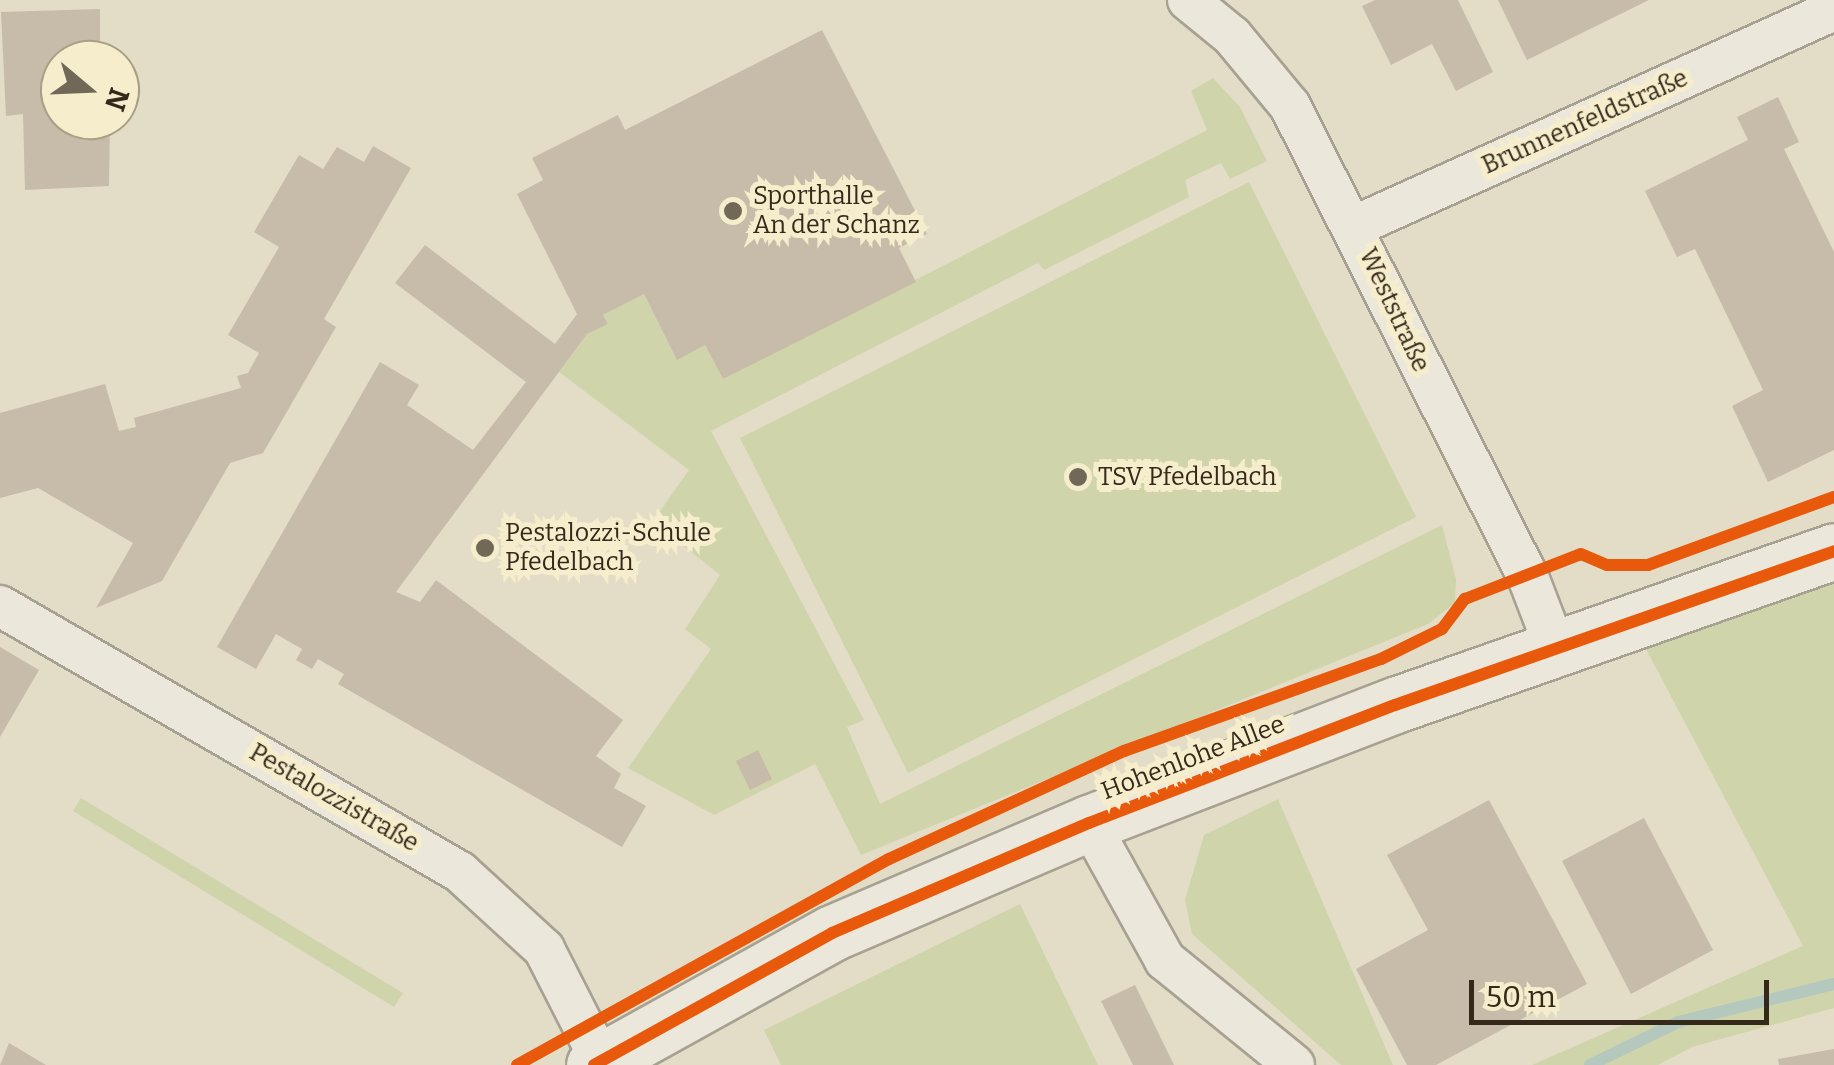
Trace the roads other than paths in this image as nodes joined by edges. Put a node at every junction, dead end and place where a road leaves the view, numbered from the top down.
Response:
1 (1188, 0) edge
2 (1819, 9) edge
3 (1355, 226) junction
4 (1834, 551) edge
5 (0, 606) edge
6 (1556, 650) junction
7 (1089, 823) junction
8 (598, 1063) edge
9 (1294, 1065) edge

1 - 3 street, Weststraße
2 - 3 street, Brunnenfeldstraße
3 - 6 street, Weststraße
4 - 6 street, Hohenlohe Allee
5 - 8 street, Pestalozzistraße
6 - 7 street, Hohenlohe Allee
7 - 8 street, Hohenlohe Allee
7 - 9 street

